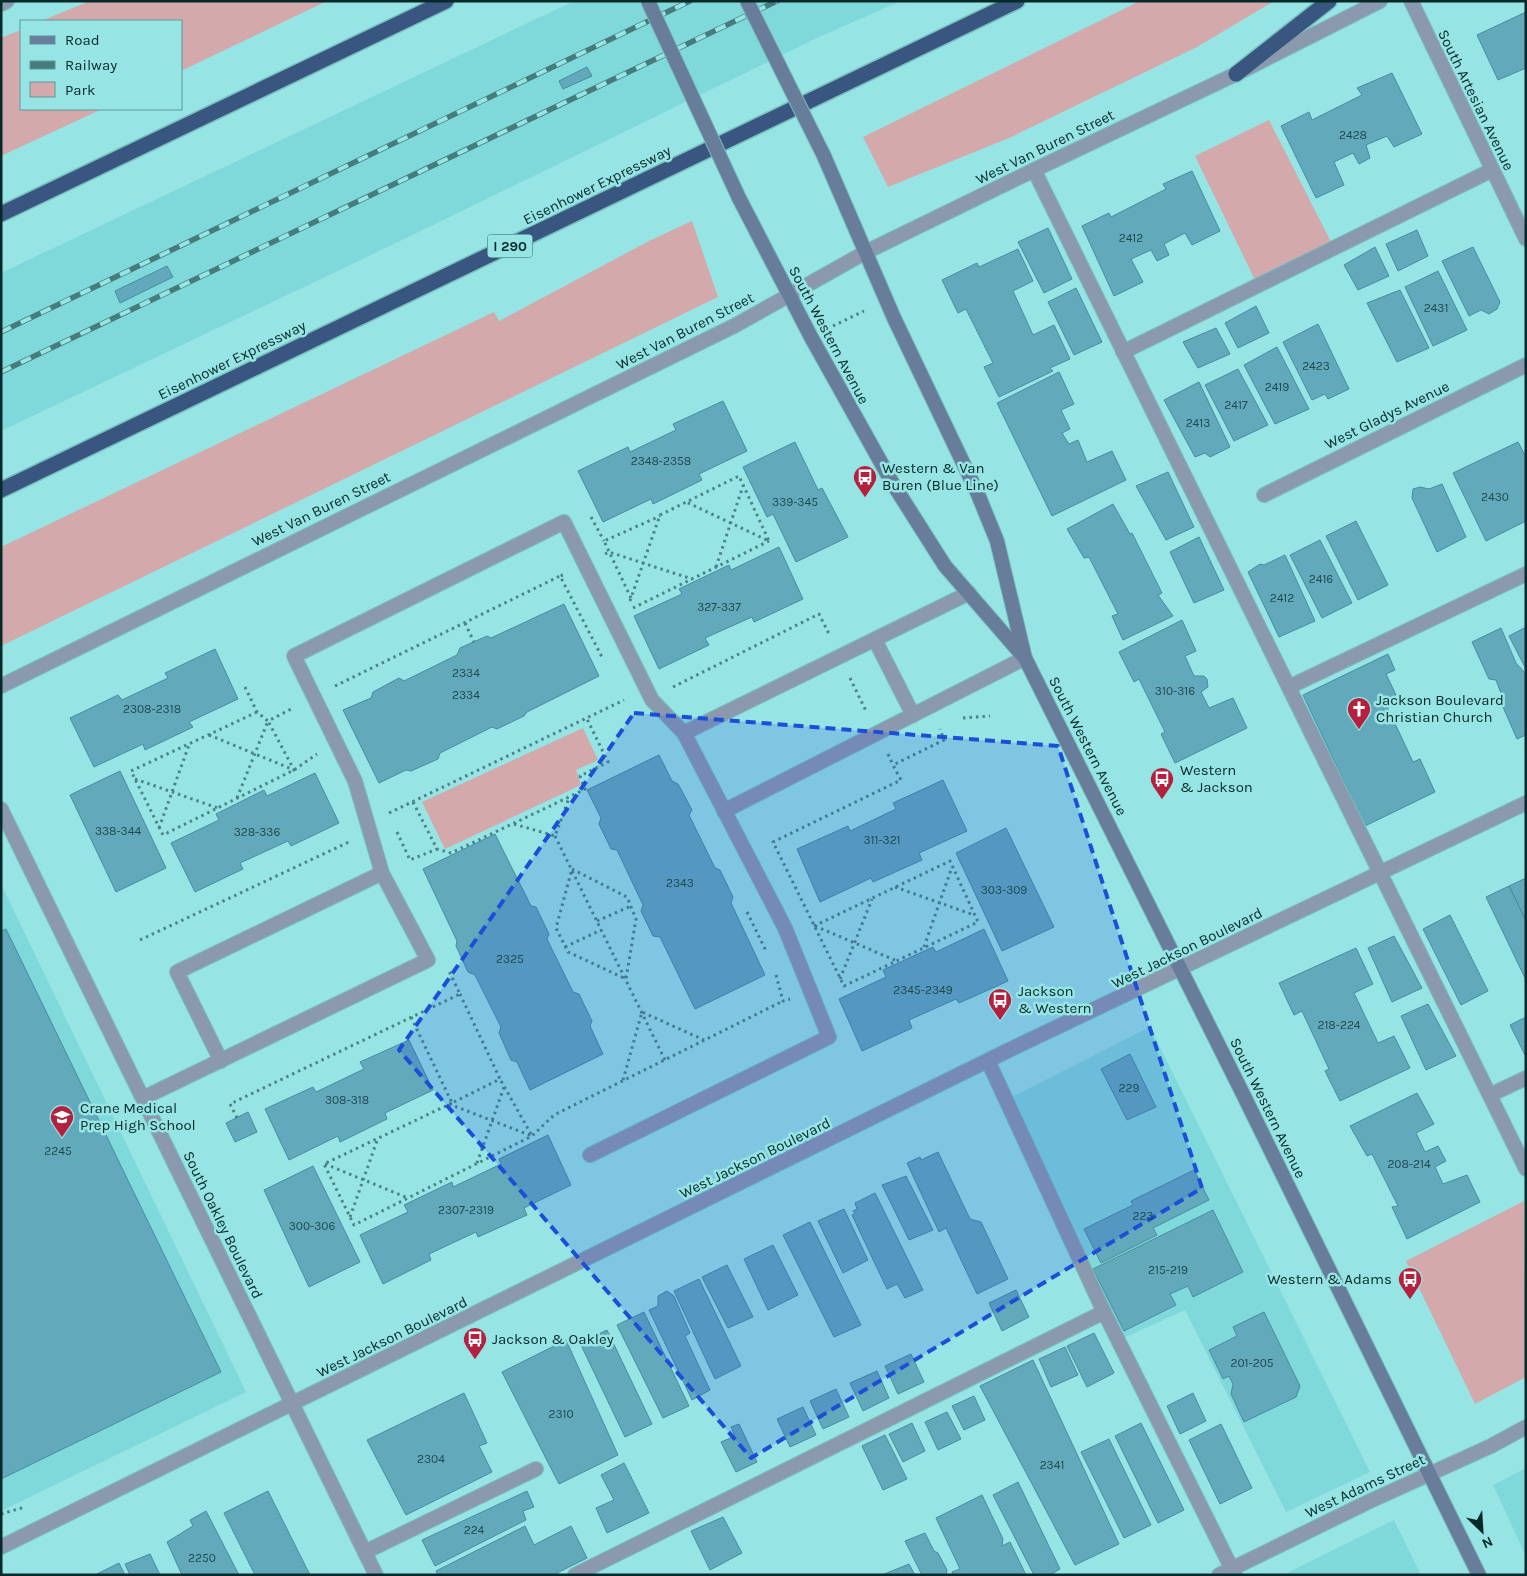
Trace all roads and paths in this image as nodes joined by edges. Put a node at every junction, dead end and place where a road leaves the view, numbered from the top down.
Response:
1 (7, 1) edge
2 (446, 1) edge
3 (648, 1) edge
4 (747, 1) edge
5 (1018, 1) edge
6 (1328, 1) edge
7 (1380, 1) edge
8 (1411, 1) edge
9 (1, 4) edge
10 (1236, 74) junction
11 (1034, 170) junction
12 (1492, 170) junction
13 (1, 214) edge
14 (1526, 239) edge
15 (866, 252) junction
16 (789, 295) junction
17 (864, 311) dead end
18 (833, 326) dead end
19 (1123, 352) junction
20 (1526, 365) edge
21 (743, 485) junction
22 (1, 490) edge
23 (1264, 495) dead end
24 (686, 502) junction
25 (660, 515) junction
26 (592, 517) dead end
27 (730, 523) junction
28 (769, 541) junction
29 (604, 542) junction
30 (609, 552) junction
31 (643, 563) junction
32 (585, 564) junction
33 (716, 568) junction
34 (1526, 574) edge
35 (560, 576) junction
36 (692, 579) junction
37 (969, 593) junction
38 (631, 598) junction
39 (628, 605) dead end
40 (626, 612) dead end
41 (465, 623) junction
42 (875, 640) junction
43 (474, 642) dead end
44 (840, 657) junction
45 (1025, 658) junction
46 (607, 668) dead end
47 (1, 686) edge
48 (245, 686) dead end
49 (1289, 687) junction
50 (670, 688) dead end
51 (620, 693) dead end
52 (314, 697) junction
53 (257, 712) junction
54 (913, 715) junction
55 (990, 716) dead end
56 (587, 719) junction
57 (268, 721) junction
58 (957, 721) dead end
59 (948, 724) dead end
60 (684, 733) junction
61 (877, 733) junction
62 (209, 735) junction
63 (335, 741) junction
64 (189, 744) junction
65 (255, 754) junction
66 (893, 765) junction
67 (294, 770) junction
68 (134, 779) junction
69 (172, 792) junction
70 (237, 798) junction
71 (569, 798) junction
72 (413, 802) junction
73 (1526, 803) edge
74 (384, 805) dead end
75 (218, 808) junction
76 (1, 809) edge
77 (724, 811) junction
78 (388, 814) junction
79 (392, 821) dead end
80 (513, 824) junction
81 (159, 828) junction
82 (395, 829) dead end
83 (370, 832) junction
84 (555, 836) junction
85 (437, 849) junction
86 (952, 866) junction
87 (572, 869) junction
88 (382, 873) junction
89 (1380, 873) junction
90 (895, 887) junction
91 (872, 898) junction
92 (939, 903) junction
93 (631, 906) junction
94 (975, 916) junction
95 (597, 921) junction
96 (814, 926) junction
97 (601, 929) junction
98 (140, 940) dead end
99 (855, 943) junction
100 (565, 947) junction
101 (924, 948) junction
102 (897, 961) junction
103 (1181, 970) junction
104 (626, 979) junction
105 (840, 980) junction
106 (460, 994) dead end
107 (783, 1001) dead end
108 (642, 1012) junction
109 (411, 1017) dead end
110 (705, 1040) junction
111 (665, 1060) junction
112 (221, 1061) junction
113 (988, 1061) junction
114 (1526, 1078) edge
115 (500, 1079) junction
116 (623, 1081) junction
117 (504, 1086) junction
118 (1490, 1096) junction
119 (143, 1098) junction
120 (451, 1103) junction
121 (492, 1121) junction
122 (532, 1136) junction
123 (378, 1138) junction
124 (590, 1155) dead end
125 (324, 1164) junction
126 (476, 1164) junction
127 (1526, 1169) edge
128 (364, 1180) junction
129 (408, 1198) junction
130 (350, 1217) junction
131 (1104, 1312) junction
132 (293, 1404) junction
133 (1526, 1427) edge
134 (536, 1469) dead end
135 (1430, 1472) junction
136 (1, 1547) edge
137 (366, 1552) junction
138 (1228, 1573) edge
139 (376, 1575) edge
140 (575, 1575) edge
141 (1479, 1575) edge

1 - 9 street
2 - 13 highway
3 - 16 main road, South Western Avenue, bridge
4 - 15 main road, South Western Avenue, bridge
5 - 22 highway, Eisenhower Expressway / I 290
6 - 10 highway
7 - 10 street, West Van Buren Street
8 - 12 street, South Artesian Avenue
10 - 11 street, West Van Buren Street
11 - 15 street, West Van Buren Street
11 - 19 street
12 - 14 street, South Artesian Avenue
12 - 19 street
15 - 16 street, West Van Buren Street
15 - 45 main road, South Western Avenue
16 - 37 main road, South Western Avenue
16 - 47 street, West Van Buren Street
17 - 18 path
19 - 49 street
20 - 23 street, West Gladys Avenue
21 - 24 path
21 - 27 path
21 - 28 path
24 - 25 path
24 - 27 path
25 - 29 path
25 - 31 path
26 - 29 path
27 - 28 path
27 - 33 path
28 - 33 path
29 - 30 path
30 - 31 path
30 - 32 path
30 - 38 path
31 - 36 path
31 - 38 path
32 - 35 path
32 - 52 street
32 - 60 street
33 - 36 path
34 - 49 street
35 - 41 path
35 - 46 path
36 - 40 path
37 - 42 street
37 - 45 main road, South Western Avenue
38 - 39 path
41 - 43 path
41 - 52 path
42 - 44 street
42 - 54 street
44 - 50 path
44 - 60 street
44 - 61 path
45 - 54 street
45 - 103 main road, South Western Avenue
48 - 53 path
49 - 89 street
51 - 56 path
52 - 57 path
52 - 63 street
53 - 57 path
53 - 62 path
54 - 61 street
55 - 58 path
56 - 71 path
56 - 72 path
57 - 65 path
57 - 67 path
59 - 66 path
60 - 77 street
61 - 66 path
61 - 77 street
62 - 64 path
62 - 65 path
63 - 67 path
63 - 83 street
64 - 68 path
64 - 69 path
65 - 67 path
65 - 70 path
66 - 96 path
67 - 70 path
68 - 69 path
68 - 81 path
69 - 75 path
69 - 81 path
70 - 75 path
71 - 80 path
71 - 84 path
72 - 78 path
72 - 85 path
73 - 89 street, West Jackson Boulevard
74 - 78 path
75 - 81 path
76 - 119 street, South Oakley Boulevard
77 - 124 street
78 - 79 path
78 - 83 path
80 - 84 path
80 - 85 path
82 - 85 path
83 - 88 street
83 - 98 path
84 - 87 path
86 - 90 path
86 - 92 path
86 - 94 path
87 - 93 path
87 - 95 path
87 - 100 path
88 - 112 street
88 - 112 street
89 - 103 street, West Jackson Boulevard
89 - 118 street
90 - 91 path
90 - 92 path
91 - 96 path
91 - 99 path
92 - 94 path
92 - 101 path
93 - 95 path
93 - 104 path
94 - 101 path
95 - 97 path
96 - 99 path
96 - 105 path
97 - 100 path
97 - 104 path
99 - 102 path
99 - 105 path
100 - 104 path
101 - 102 path
102 - 105 path
103 - 113 street, West Jackson Boulevard
103 - 135 main road, South Western Avenue
104 - 108 path
106 - 115 path
107 - 110 path
108 - 110 path
108 - 111 path
108 - 116 path
109 - 120 path
110 - 111 path
111 - 116 path
112 - 119 street
113 - 131 street
113 - 132 street, West Jackson Boulevard
114 - 118 street
115 - 117 path
115 - 120 path
116 - 122 path
117 - 121 path
117 - 122 path
118 - 127 street
119 - 132 street, South Oakley Boulevard
120 - 121 path
120 - 123 path
121 - 122 path
121 - 126 path
122 - 126 path
123 - 125 path
123 - 128 path
125 - 128 path
125 - 130 path
126 - 129 path
128 - 129 path
128 - 130 path
129 - 130 path
131 - 138 street
131 - 140 street
132 - 136 street, West Jackson Boulevard
132 - 137 street, South Oakley Boulevard
133 - 135 street, West Adams Street
134 - 137 street
135 - 138 street, West Adams Street
135 - 141 main road, South Western Avenue
137 - 139 street, South Oakley Boulevard

